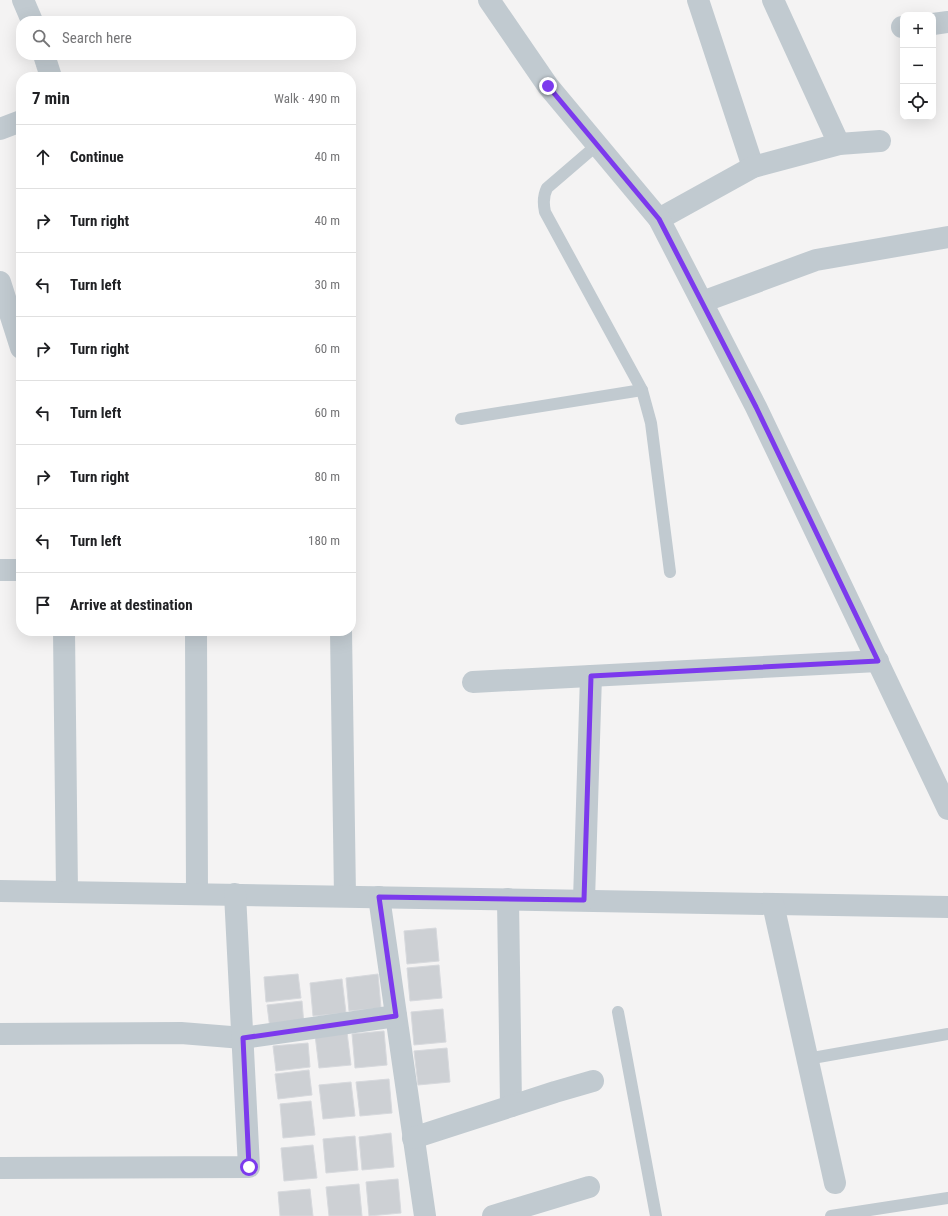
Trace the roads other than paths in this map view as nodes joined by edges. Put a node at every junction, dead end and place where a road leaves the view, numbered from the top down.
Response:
1 (23, 0) edge
2 (489, 0) edge
3 (698, 0) edge
4 (773, 0) edge
5 (30, 16) edge
6 (948, 22) edge
7 (936, 24) edge
8 (46, 60) edge
9 (49, 72) edge
10 (16, 123) edge
11 (0, 128) edge
12 (880, 141) dead end
13 (839, 144) junction
14 (597, 145) junction
15 (753, 167) junction
16 (659, 219) junction
17 (948, 237) edge
18 (0, 282) edge
19 (702, 302) junction
20 (16, 332) edge
21 (642, 390) junction
22 (461, 419) dead end
23 (0, 570) edge
24 (16, 570) edge
25 (670, 572) dead end
26 (64, 636) edge
27 (196, 636) edge
28 (341, 636) edge
29 (878, 661) junction
30 (591, 676) junction
31 (473, 682) dead end
32 (948, 809) edge
33 (0, 891) edge
34 (67, 892) junction
35 (197, 894) junction
36 (235, 894) junction
37 (345, 896) junction
38 (379, 897) junction
39 (508, 899) junction
40 (584, 900) junction
41 (773, 904) junction
42 (948, 907) edge
43 (618, 1012) dead end
44 (396, 1016) junction
45 (0, 1034) edge
46 (948, 1034) edge
47 (243, 1038) junction
48 (807, 1059) junction
49 (593, 1081) dead end
50 (511, 1106) junction
51 (413, 1138) junction
52 (0, 1168) edge
53 (835, 1182) dead end
54 (589, 1187) dead end
55 (948, 1198) edge
56 (425, 1216) edge
57 (493, 1216) edge
58 (656, 1216) edge
59 (831, 1216) edge

1 - 5 street
2 - 14 street
3 - 15 street
4 - 13 street
6 - 7 street
8 - 9 street
10 - 11 street
12 - 13 street
13 - 15 street
14 - 16 street
14 - 21 lane
15 - 16 street
16 - 19 street
17 - 19 street
18 - 20 street
19 - 29 street
21 - 22 lane
21 - 25 lane
23 - 24 street
26 - 34 street
27 - 35 street
28 - 37 street
29 - 30 street
29 - 32 street
30 - 31 street
30 - 40 street
33 - 34 street
34 - 35 street
35 - 36 street
36 - 37 street
36 - 47 street
37 - 38 street
38 - 39 street
38 - 44 street
39 - 40 street
39 - 50 street
40 - 41 street
41 - 42 street
41 - 48 street
43 - 58 lane
44 - 47 street
44 - 51 street
45 - 47 street
46 - 48 lane
47 - 52 street
48 - 53 street
49 - 50 street
50 - 51 street
51 - 56 street
54 - 57 street
55 - 59 lane

